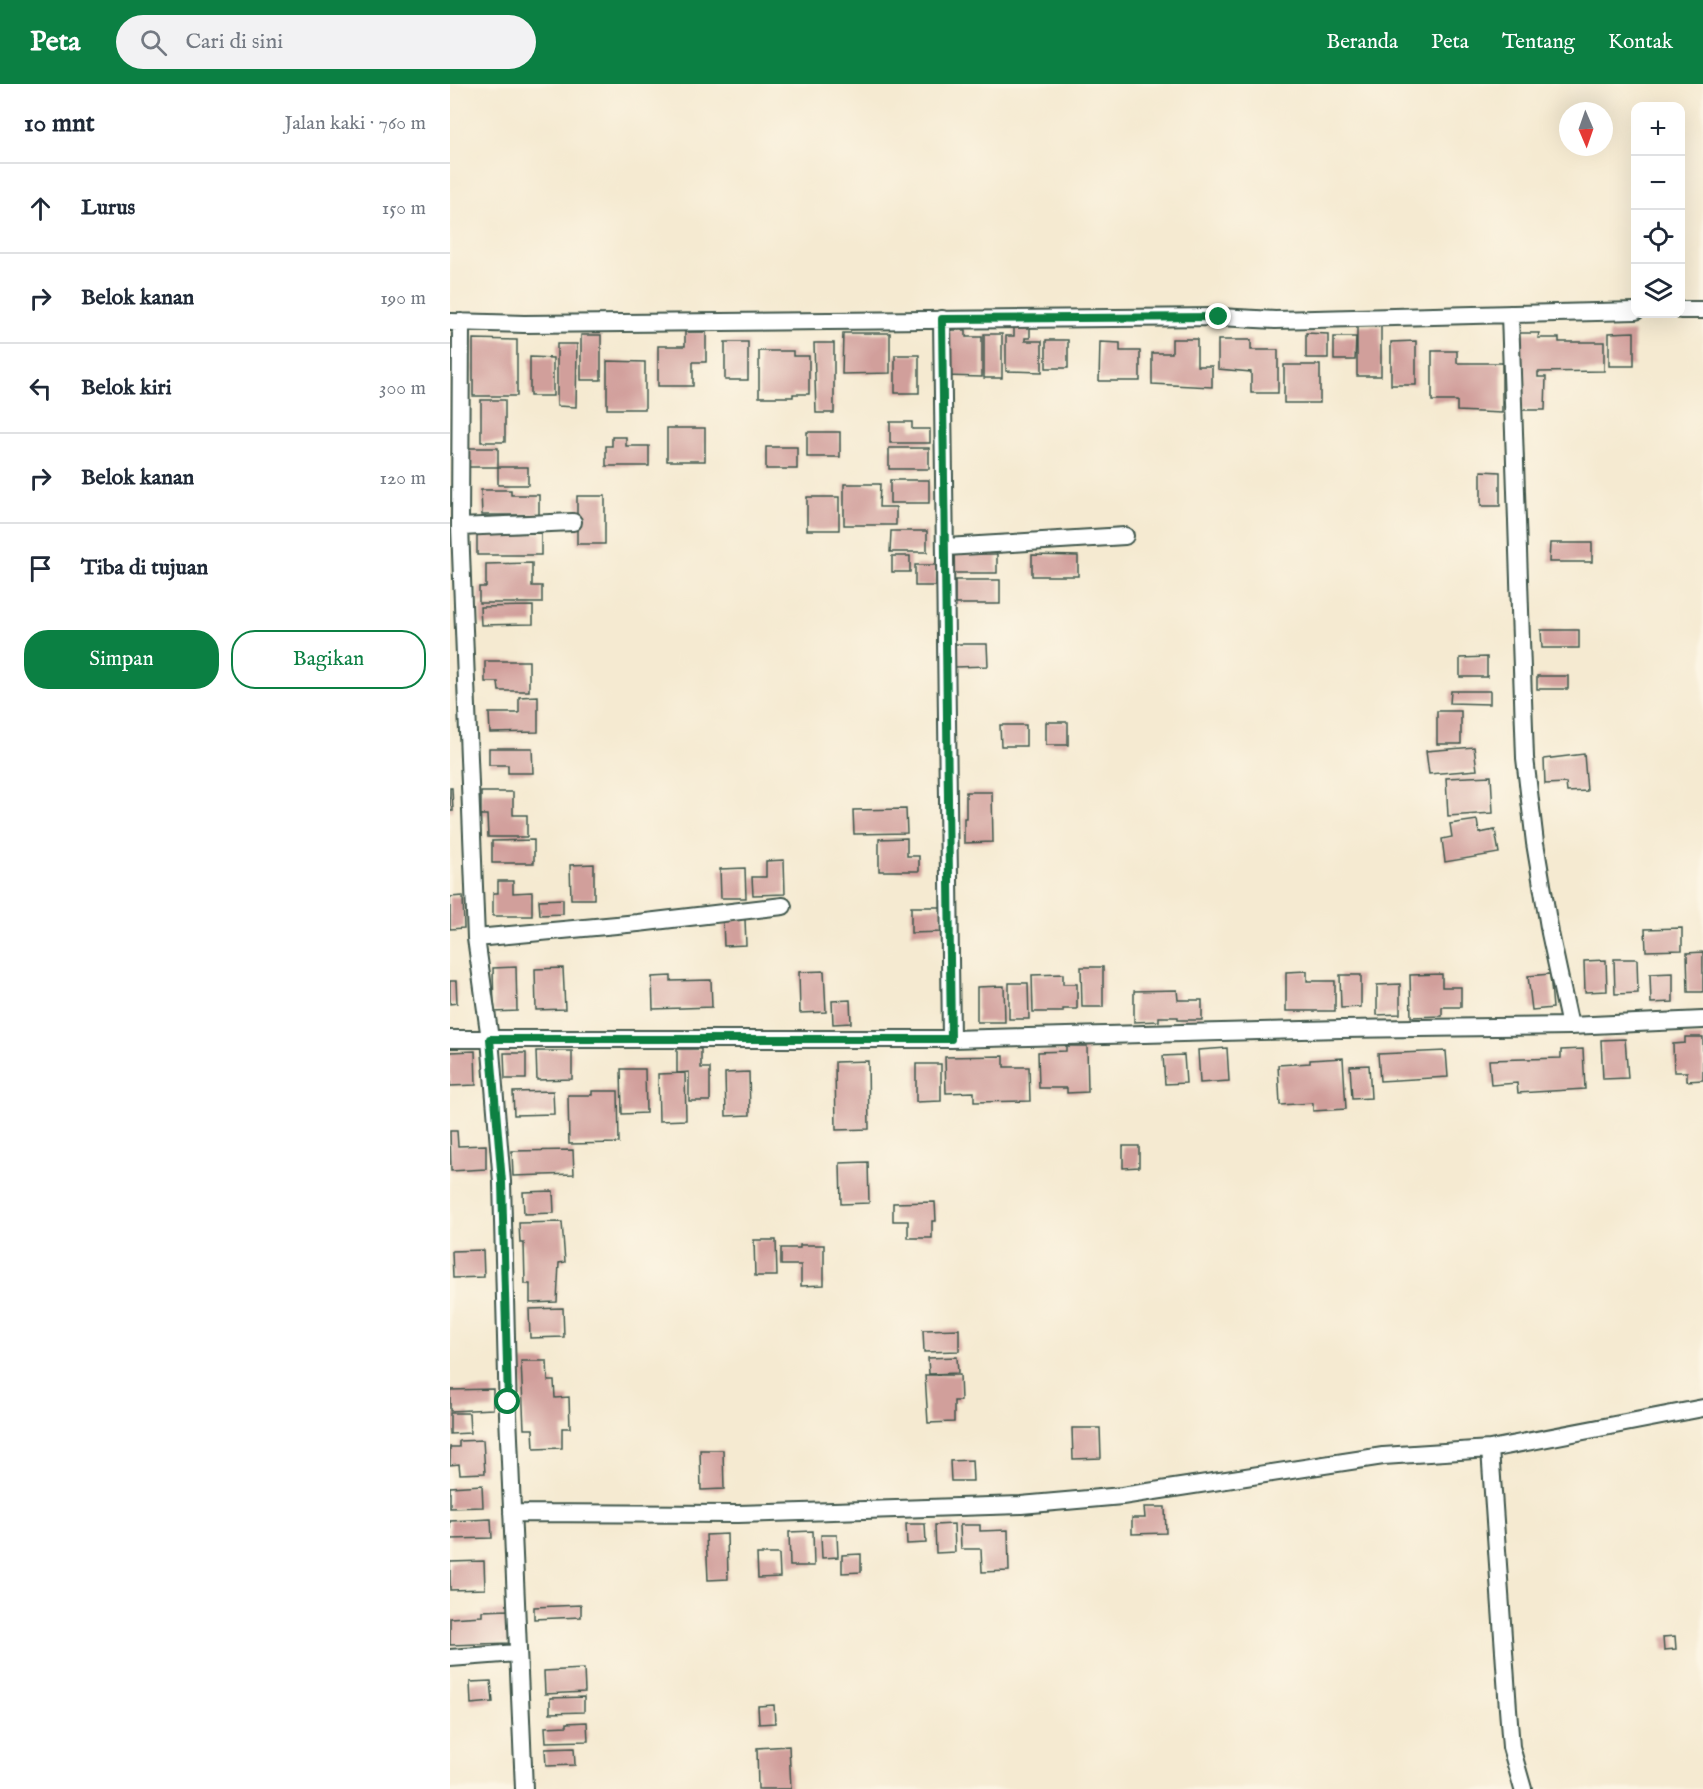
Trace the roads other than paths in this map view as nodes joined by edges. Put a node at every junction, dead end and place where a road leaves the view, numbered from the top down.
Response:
1 (1685, 310) edge
2 (1703, 310) edge
3 (1631, 311) edge
4 (1510, 314) junction
5 (942, 319) junction
6 (455, 322) edge
7 (573, 522) dead end
8 (460, 526) junction
9 (1125, 536) dead end
10 (946, 547) junction
11 (783, 906) dead end
12 (476, 938) junction
13 (1703, 1020) edge
14 (1570, 1026) junction
15 (450, 1039) edge
16 (490, 1039) junction
17 (951, 1039) junction
18 (1703, 1408) edge
19 (1490, 1449) junction
20 (512, 1513) junction
21 (518, 1653) junction
22 (450, 1658) edge
23 (524, 1789) edge
24 (1523, 1789) edge

1 - 2 street
3 - 4 street
4 - 5 street
4 - 14 street
5 - 6 street
5 - 10 street
6 - 8 street
7 - 8 street
8 - 12 street
9 - 10 street
10 - 17 street
11 - 12 street
12 - 16 street
13 - 14 street
14 - 17 street
15 - 16 street
16 - 17 street
16 - 20 street
18 - 19 street
19 - 20 street
19 - 24 street
20 - 21 street
21 - 22 street
21 - 23 street

